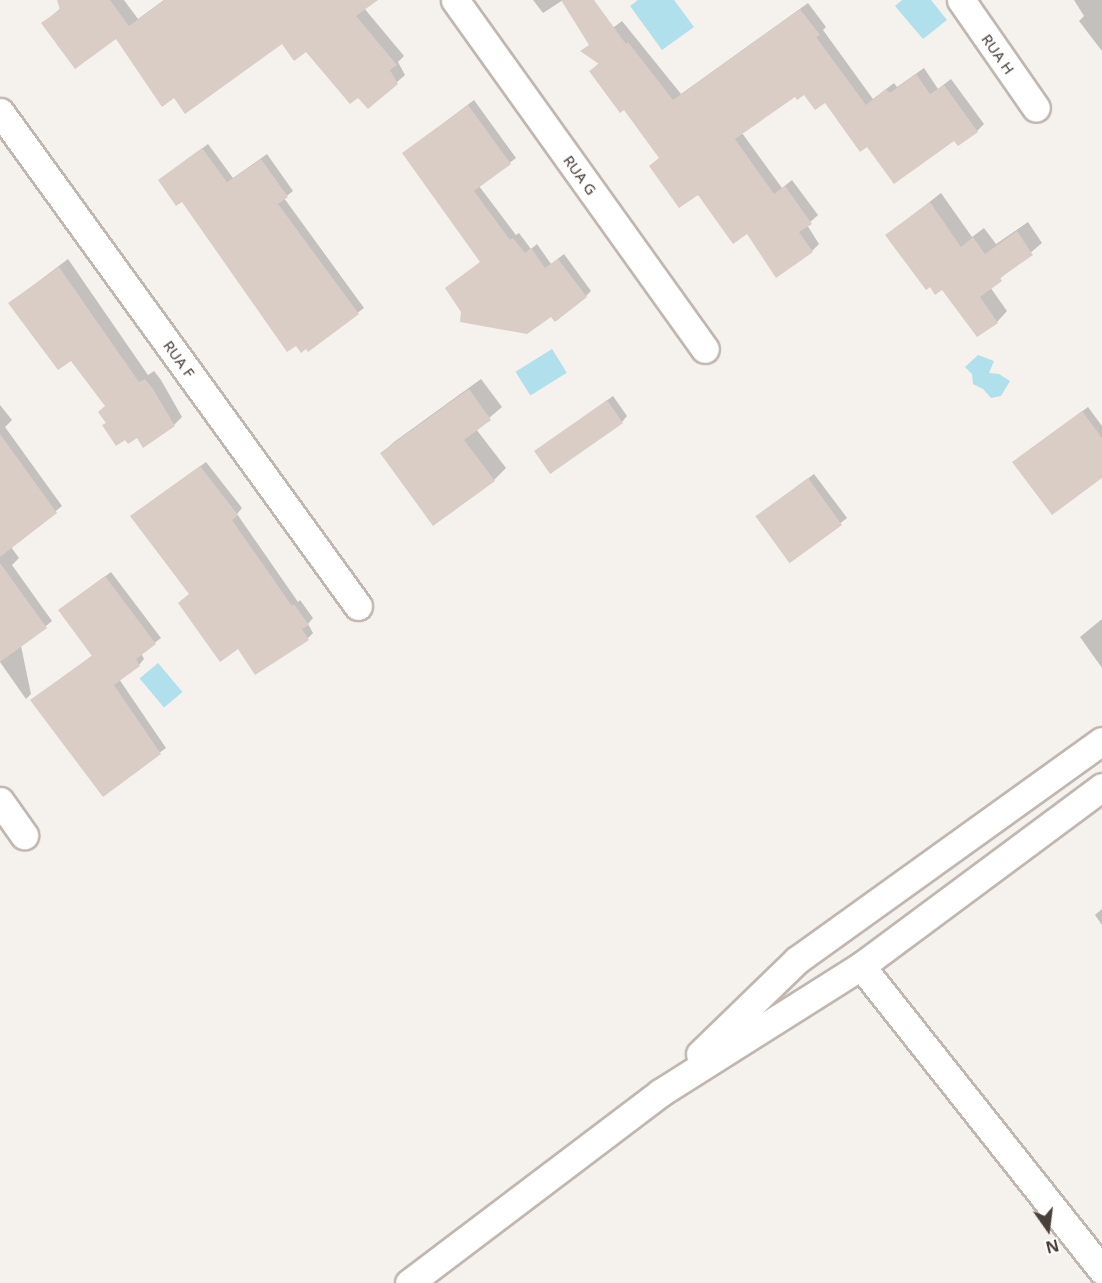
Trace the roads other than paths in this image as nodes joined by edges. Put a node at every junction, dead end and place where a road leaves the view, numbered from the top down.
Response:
1 (455, 0) edge
2 (961, 0) edge
3 (1036, 108) dead end
4 (0, 112) edge
5 (705, 349) dead end
6 (358, 606) dead end
7 (1102, 741) edge
8 (1102, 787) edge
9 (0, 801) edge
10 (24, 835) dead end
11 (861, 966) junction
12 (660, 1093) junction
13 (1102, 1270) edge
14 (408, 1283) edge

1 - 5 street, RUA G
2 - 3 street, RUA H
4 - 6 street, RUA F
7 - 12 street
8 - 11 street
9 - 10 street
11 - 12 street
11 - 13 street
12 - 14 street

